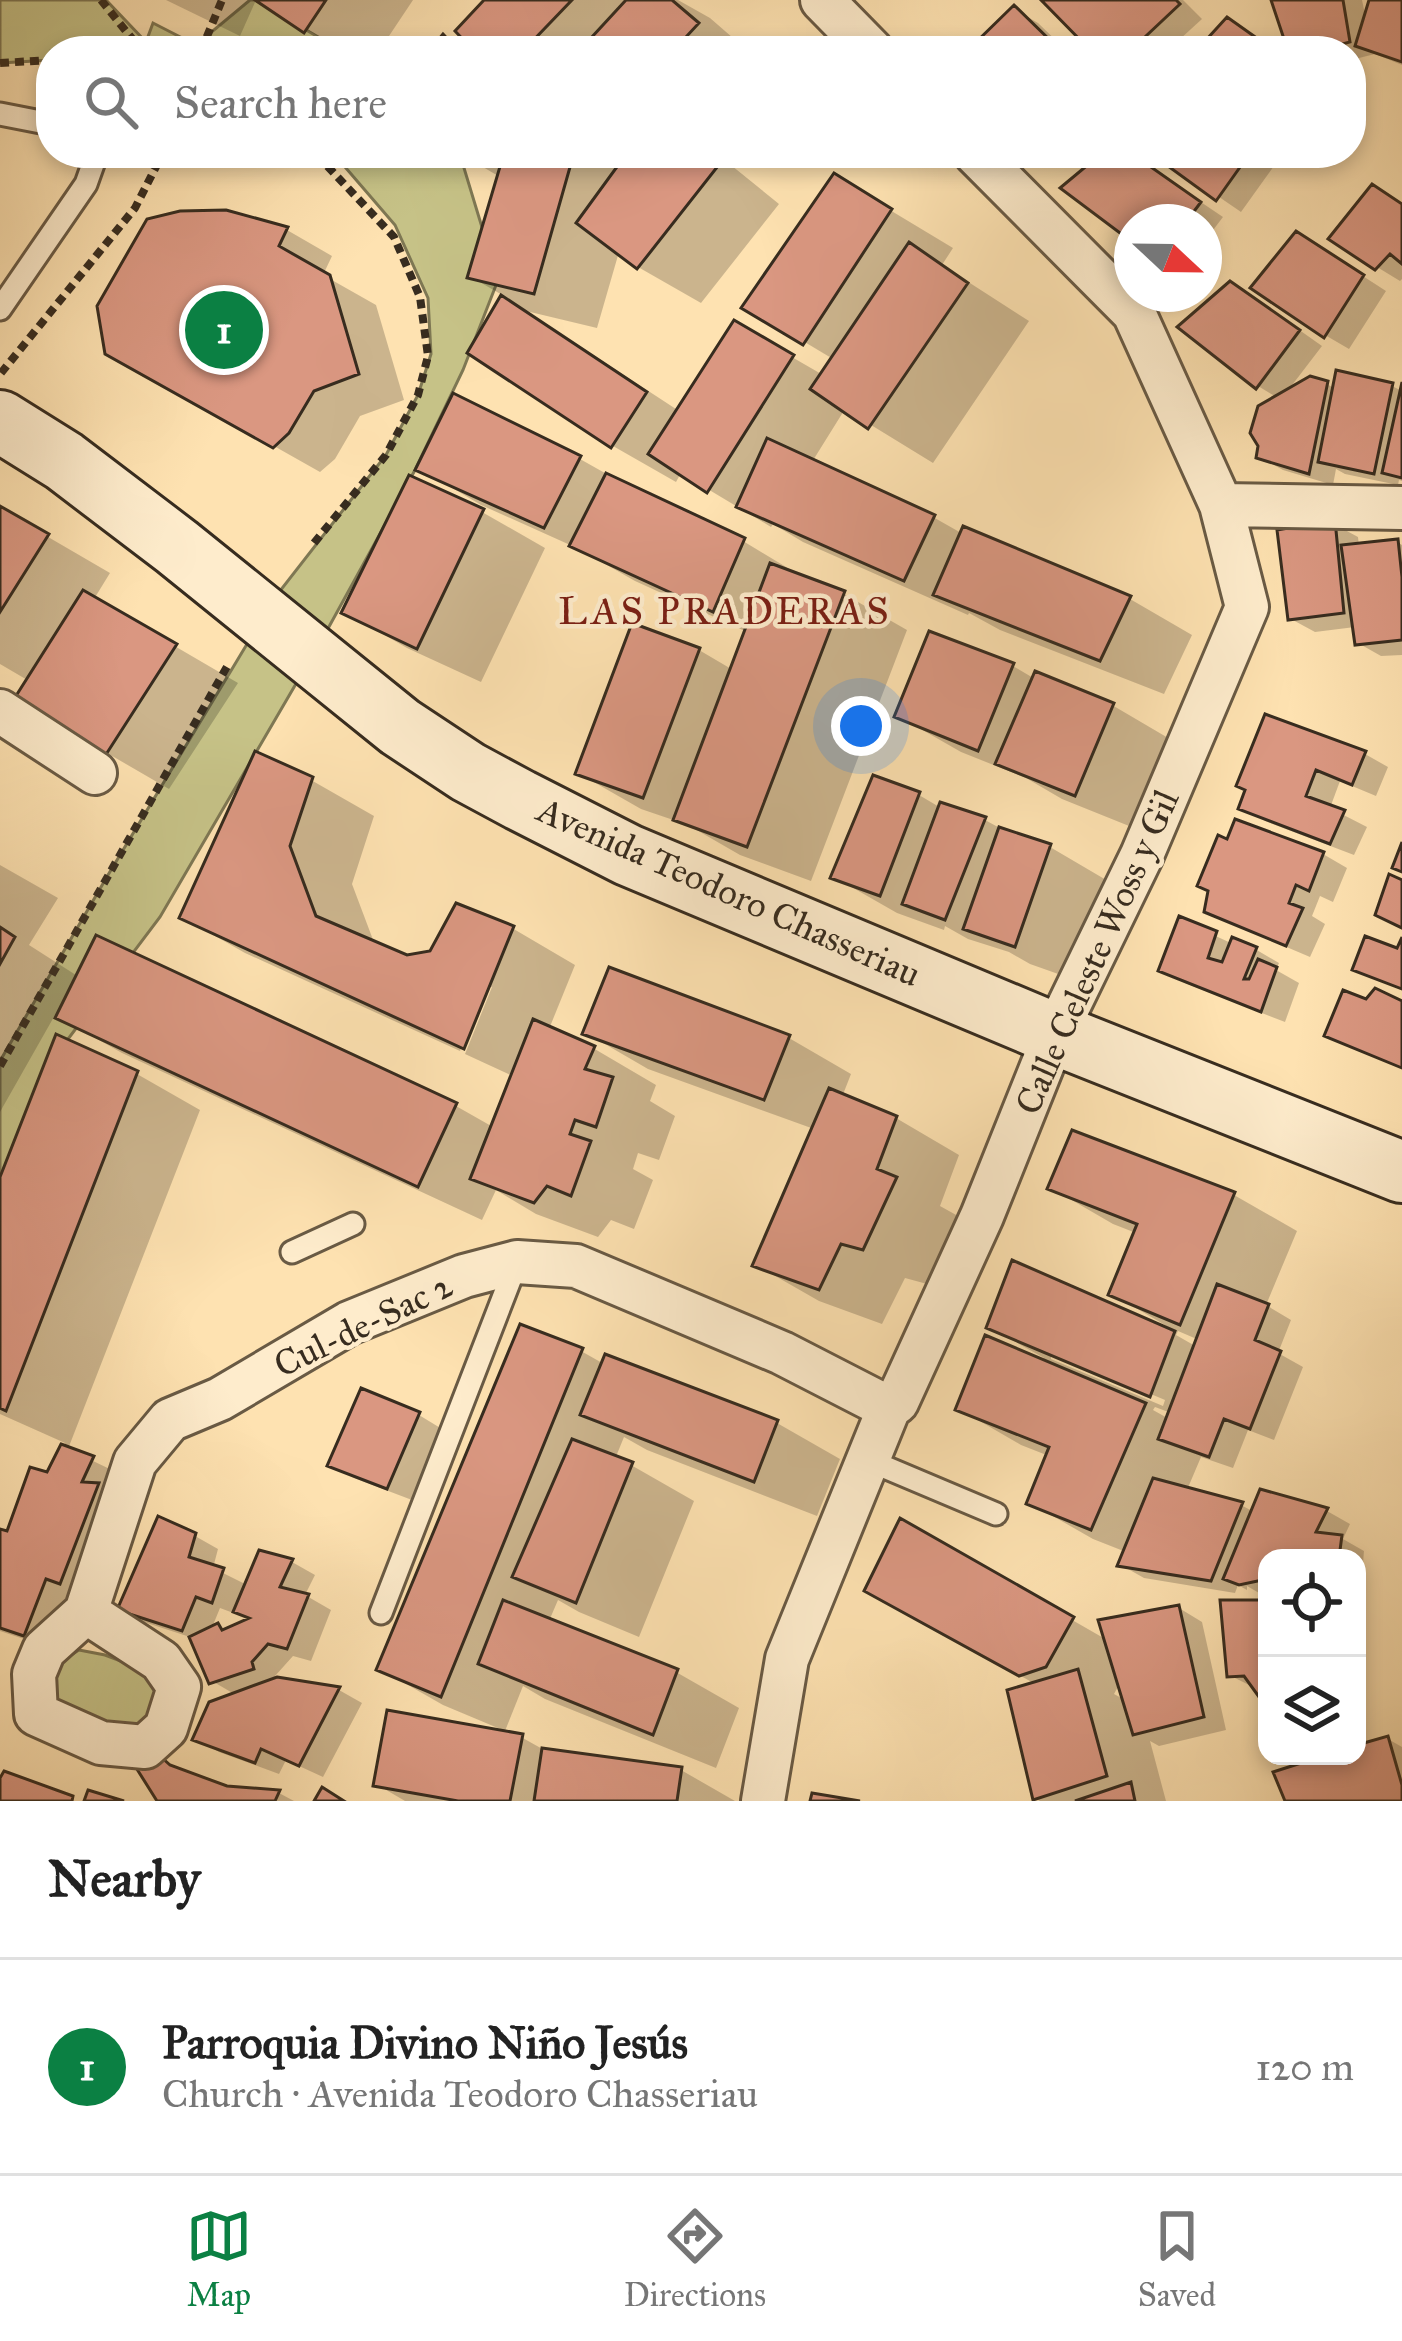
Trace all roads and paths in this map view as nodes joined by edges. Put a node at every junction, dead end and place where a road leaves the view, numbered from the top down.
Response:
1 (101, 0) edge
2 (222, 0) edge
3 (822, 0) edge
4 (130, 36) edge
5 (207, 36) edge
6 (857, 36) edge
7 (36, 61) edge
8 (0, 63) edge
9 (0, 115) edge
10 (36, 121) edge
11 (92, 168) edge
12 (155, 168) edge
13 (329, 168) edge
14 (990, 168) edge
15 (0, 309) edge
16 (0, 375) edge
17 (0, 421) edge
18 (1221, 505) junction
19 (1402, 508) edge
20 (314, 543) dead end
21 (228, 665) dead end
22 (0, 711) edge
23 (95, 773) dead end
24 (1055, 1034) junction
25 (0, 1066) edge
26 (1402, 1172) edge
27 (353, 1224) dead end
28 (292, 1252) dead end
29 (517, 1262) junction
30 (890, 1408) junction
31 (868, 1460) junction
32 (996, 1514) dead end
33 (86, 1612) dead end
34 (381, 1613) dead end
35 (763, 1801) edge

1 - 4 path
2 - 5 path
3 - 6 street
7 - 8 path
9 - 10 lane
11 - 15 lane
12 - 16 path
13 - 20 path
14 - 18 street, Calle Celeste Woss y Gil
17 - 24 street, Avenida Teodoro Chasseriau
18 - 19 street
18 - 24 street, Calle Celeste Woss y Gil
21 - 25 path
22 - 23 street
24 - 26 street, Avenida Teodoro Chasseriau
24 - 30 street, Calle Celeste Woss y Gil
27 - 28 lane
29 - 30 street, Cul-de-Sac 2
29 - 33 street, Cul-de-Sac 2
29 - 34 lane
30 - 31 street, Calle Celeste Woss y Gil
31 - 32 lane
31 - 35 street, Calle Celeste Woss y Gil

